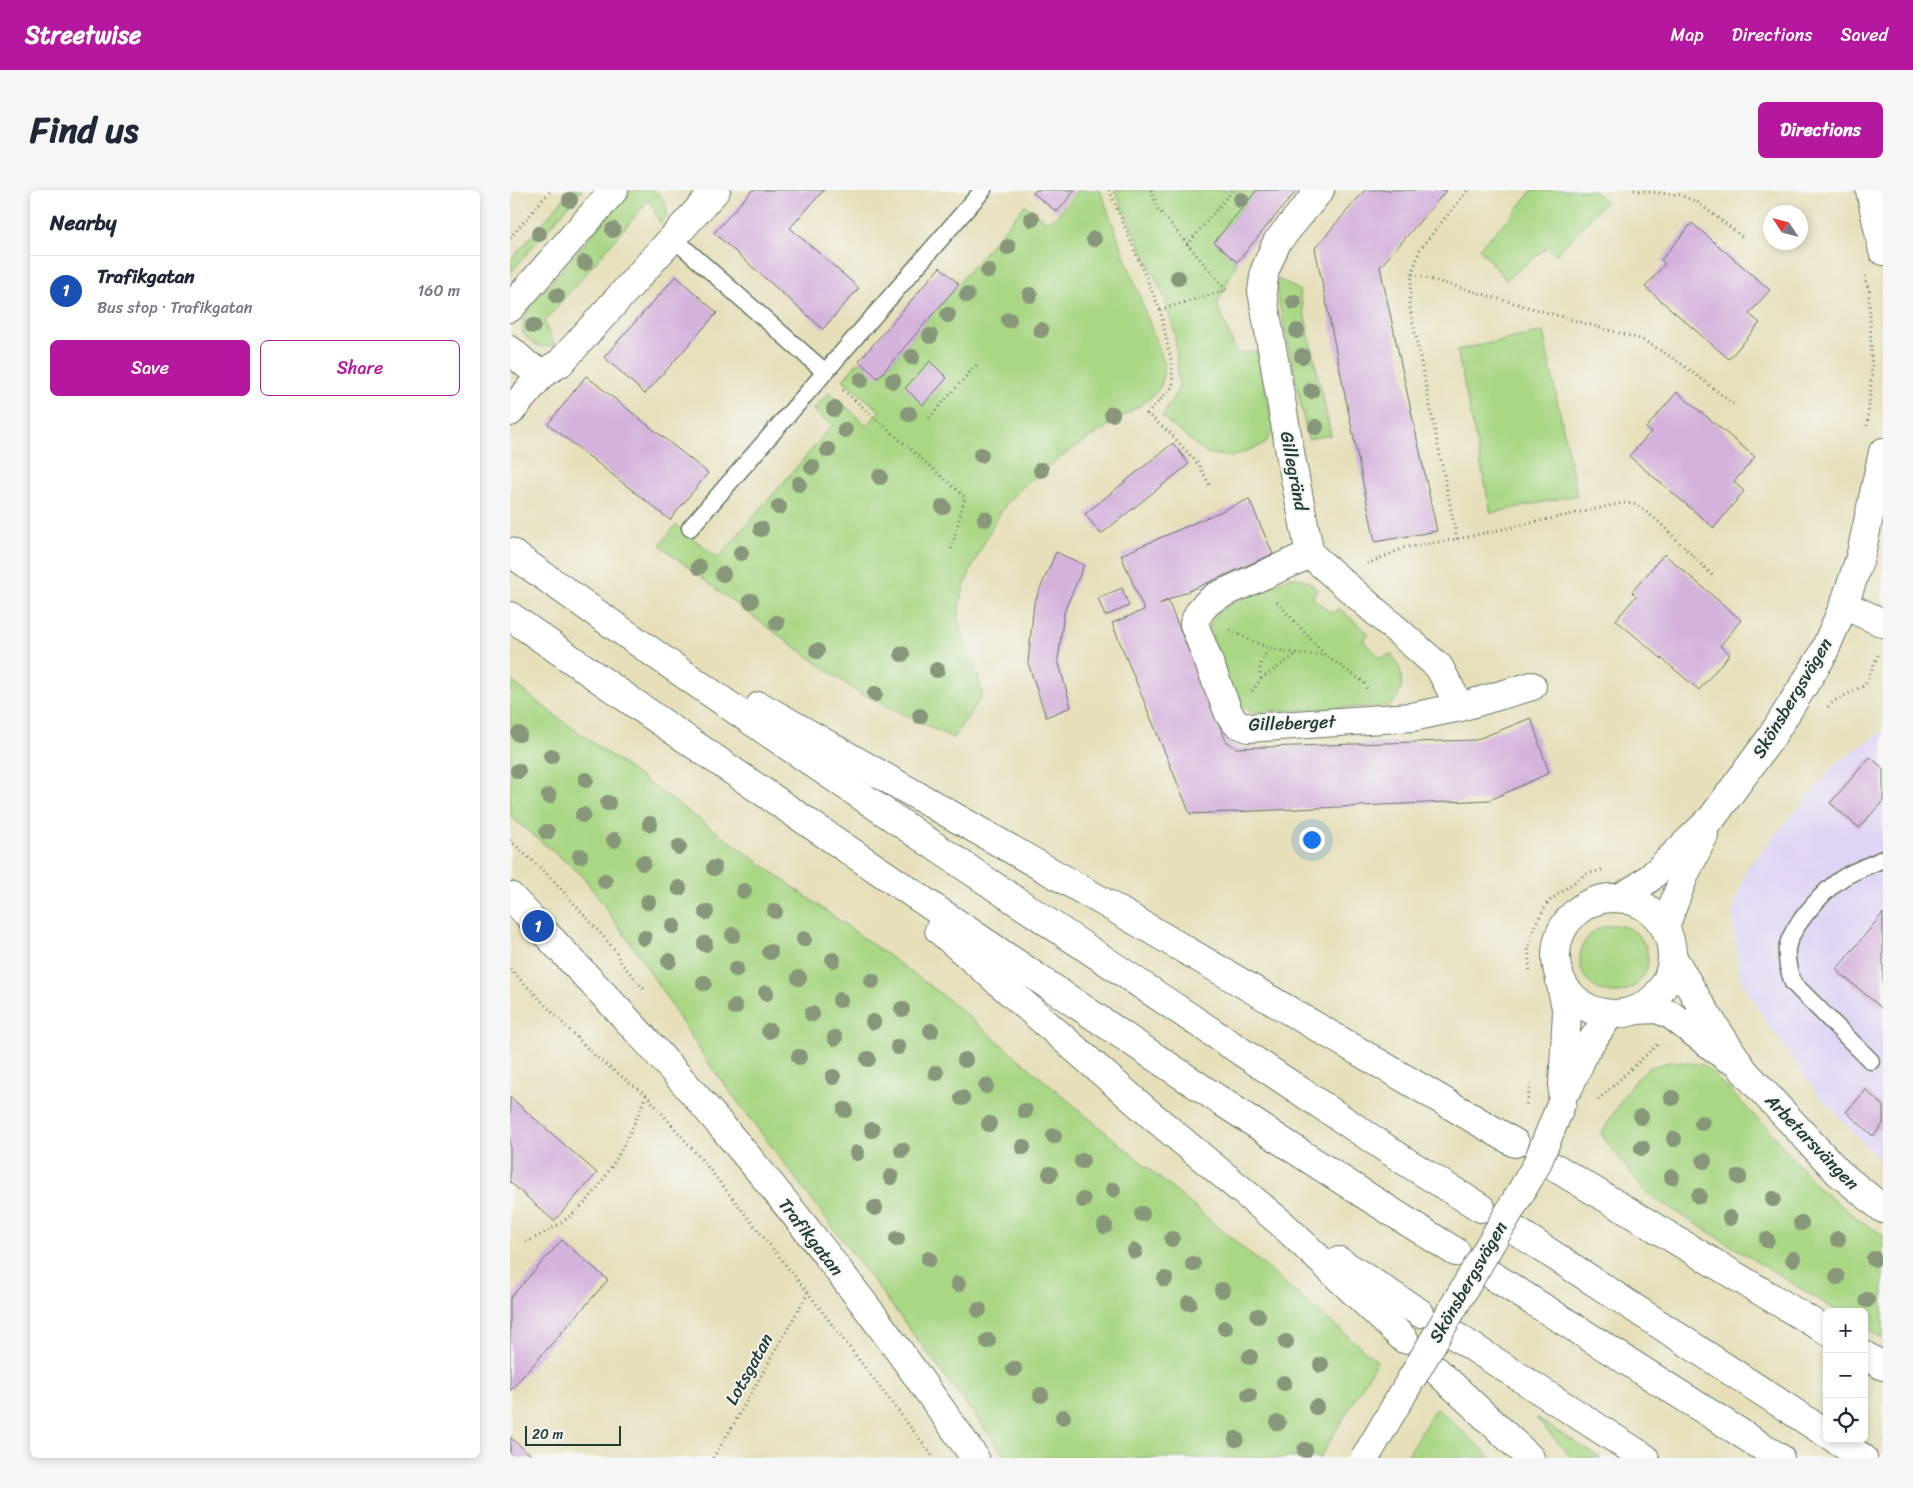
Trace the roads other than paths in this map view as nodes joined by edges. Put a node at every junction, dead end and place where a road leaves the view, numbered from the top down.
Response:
1 (614, 190) edge
2 (716, 190) edge
3 (983, 190) edge
4 (1320, 190) edge
5 (1870, 190) edge
6 (673, 238) junction
7 (1883, 251) edge
8 (510, 308) edge
9 (510, 350) edge
10 (824, 372) junction
11 (543, 373) junction
12 (510, 412) edge
13 (1883, 452) edge
14 (690, 528) dead end
15 (510, 552) edge
16 (1310, 554) junction
17 (1844, 605) junction
18 (510, 616) edge
19 (602, 617) junction
20 (1883, 623) edge
21 (1532, 686) dead end
22 (1460, 707) junction
23 (1712, 818) junction
24 (850, 851) junction
25 (1883, 858) edge
26 (510, 896) edge
27 (1619, 898) junction
28 (1665, 927) junction
29 (1672, 956) junction
30 (1559, 977) junction
31 (1637, 1010) junction
32 (1610, 1014) junction
33 (1871, 1061) dead end
34 (1744, 1070) junction
35 (1562, 1102) junction
36 (1515, 1143) dead end
37 (1556, 1168) dead end
38 (1481, 1208) dead end
39 (1883, 1209) edge
40 (1281, 1223) junction
41 (1518, 1232) dead end
42 (1456, 1252) dead end
43 (1493, 1276) dead end
44 (1420, 1313) dead end
45 (1823, 1329) edge
46 (1457, 1337) dead end
47 (1404, 1339) dead end
48 (1868, 1357) edge
49 (1883, 1366) edge
50 (1437, 1371) dead end
51 (1823, 1431) edge
52 (1841, 1443) edge
53 (975, 1458) edge
54 (1364, 1458) edge
55 (1530, 1458) edge
56 (1645, 1458) edge
57 (1780, 1458) edge
58 (1863, 1458) edge

1 - 8 main road
2 - 6 main road
3 - 10 lane
4 - 16 main road, Gillegränd
5 - 7 main road
6 - 10 lane
6 - 11 main road
9 - 11 main road
10 - 14 lane
11 - 12 main road
13 - 17 main road, Skönsbergsvägen
15 - 19 main road
16 - 22 main road
16 - 22 main road, Gilleberget
17 - 20 main road
17 - 23 main road, Skönsbergsvägen
18 - 24 main road
19 - 36 main road
19 - 38 main road
21 - 22 main road, Gilleberget
23 - 27 main road, Skönsbergsvägen
23 - 28 main road, Skönsbergsvägen
24 - 40 main road
24 - 42 main road
25 - 33 lane
26 - 53 main road, Trafikgatan
27 - 28 main road
27 - 30 main road
28 - 29 main road
29 - 31 main road
29 - 34 main road, Arbetarsvängen
30 - 32 main road
30 - 35 main road, Skönsbergsvägen
31 - 32 main road
31 - 34 main road, Arbetarsvängen
32 - 35 main road, Skönsbergsvägen
34 - 39 main road, Arbetarsvängen
35 - 54 main road, Skönsbergsvägen, bridge
37 - 45 main road
40 - 44 main road
40 - 47 main road
41 - 51 main road
43 - 57 main road
46 - 56 main road
48 - 49 main road
50 - 55 main road
52 - 58 main road

